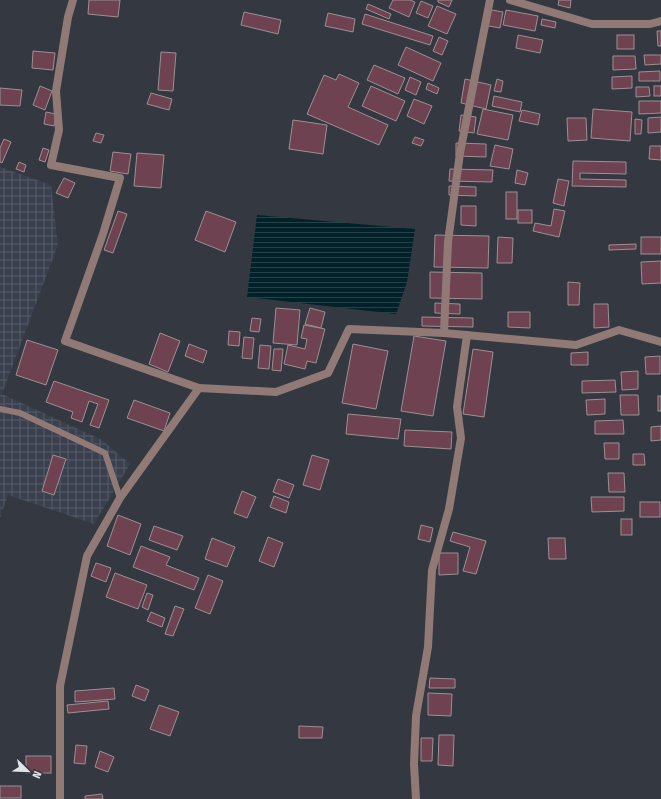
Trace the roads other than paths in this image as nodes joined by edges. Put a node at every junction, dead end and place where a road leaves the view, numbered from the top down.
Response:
1 (73, 0) edge
2 (490, 0) edge
3 (510, 0) edge
4 (661, 22) edge
5 (444, 333) junction
6 (467, 335) junction
7 (661, 342) edge
8 (199, 388) junction
9 (0, 409) edge
10 (120, 498) junction
11 (60, 799) edge
12 (416, 799) edge

1 - 8 street
2 - 5 street
3 - 4 street
5 - 6 street
5 - 8 street
6 - 7 street
6 - 12 street
8 - 10 street
9 - 10 lane
10 - 11 street

